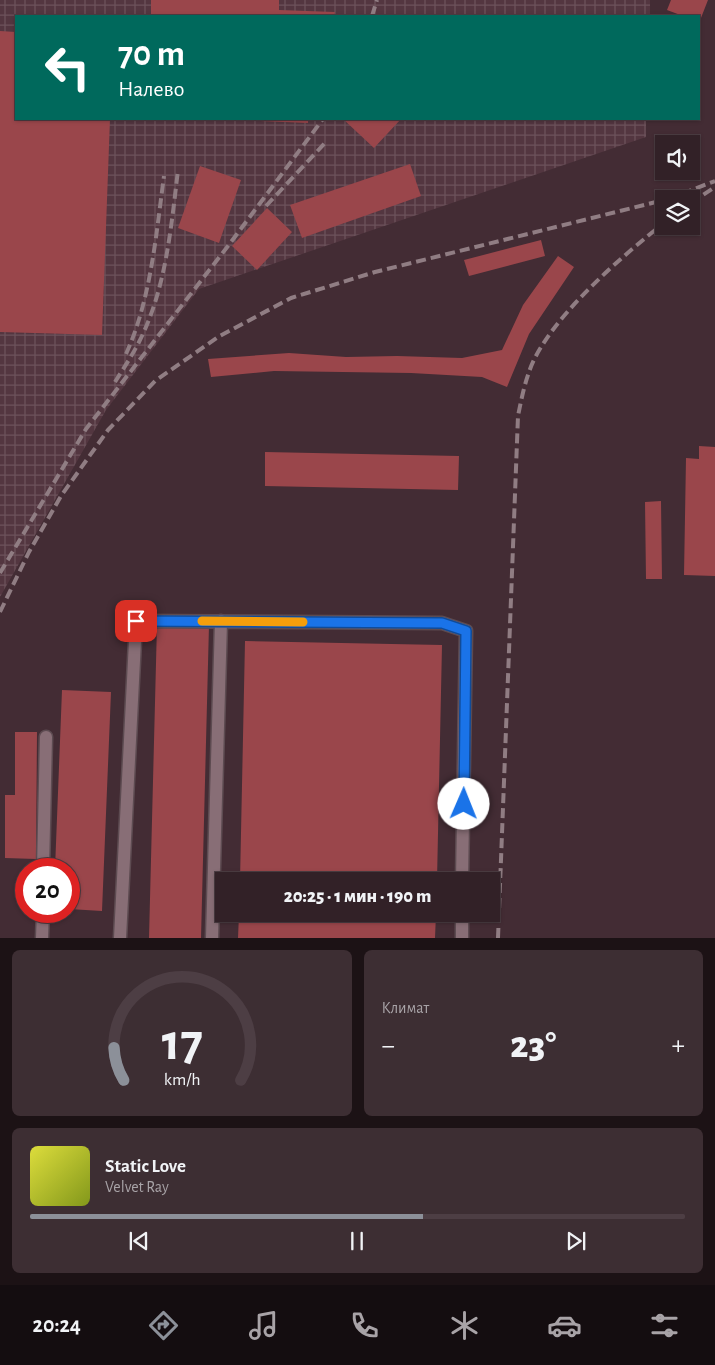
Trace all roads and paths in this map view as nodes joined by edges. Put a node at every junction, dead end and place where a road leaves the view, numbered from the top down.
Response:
1 (221, 621) junction
2 (46, 737) dead end
3 (44, 858) edge
4 (462, 872) edge
5 (462, 922) edge
6 (43, 923) edge
7 (42, 938) edge
8 (120, 938) edge
9 (212, 938) edge
10 (462, 938) edge

1 - 4 lane
1 - 8 lane
1 - 9 lane
2 - 3 lane
5 - 10 lane
6 - 7 lane

